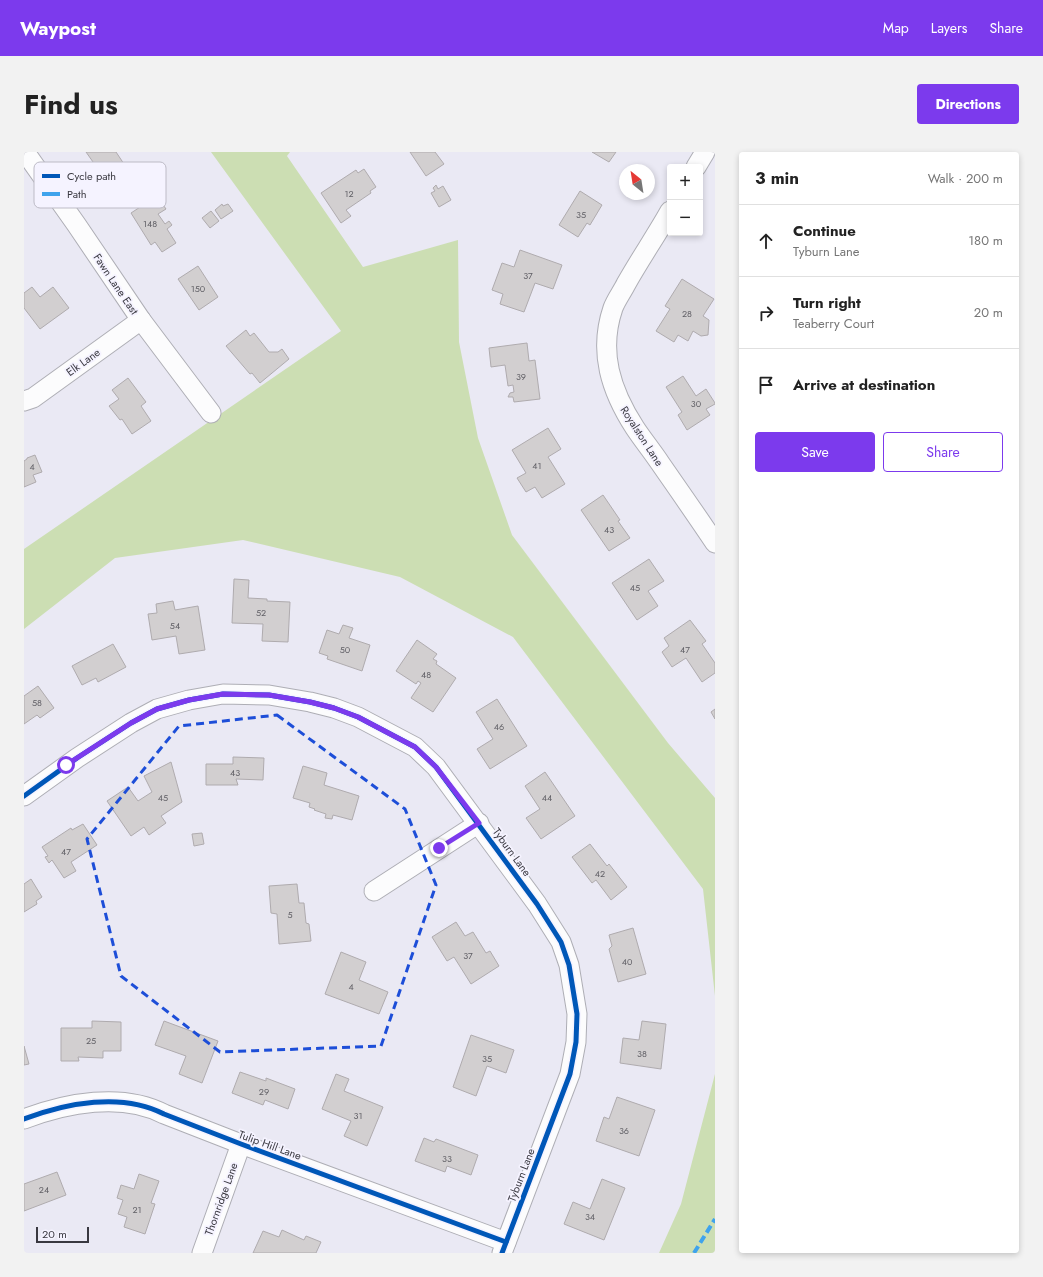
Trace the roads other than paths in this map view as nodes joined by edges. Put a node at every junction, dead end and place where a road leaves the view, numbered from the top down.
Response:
1 (25, 152) edge
2 (705, 152) edge
3 (698, 164) edge
4 (34, 165) edge
5 (65, 208) edge
6 (667, 217) edge
7 (141, 320) junction
8 (24, 401) edge
9 (211, 414) dead end
10 (715, 543) edge
11 (24, 796) edge
12 (479, 823) junction
13 (374, 891) dead end
14 (24, 1119) edge
15 (241, 1144) junction
16 (504, 1247) edge
17 (202, 1253) edge

1 - 4 street, Fawn Lane East
2 - 3 street
5 - 7 street, Fawn Lane East
6 - 10 street, Royalston Lane
7 - 8 street, Elk Lane
7 - 9 street, Fawn Lane East
11 - 12 street, Tyburn Lane
12 - 13 street
12 - 16 street, Tyburn Lane
14 - 15 street, Tulip Hill Lane
15 - 16 street, Tulip Hill Lane
15 - 17 street, Thornridge Lane

